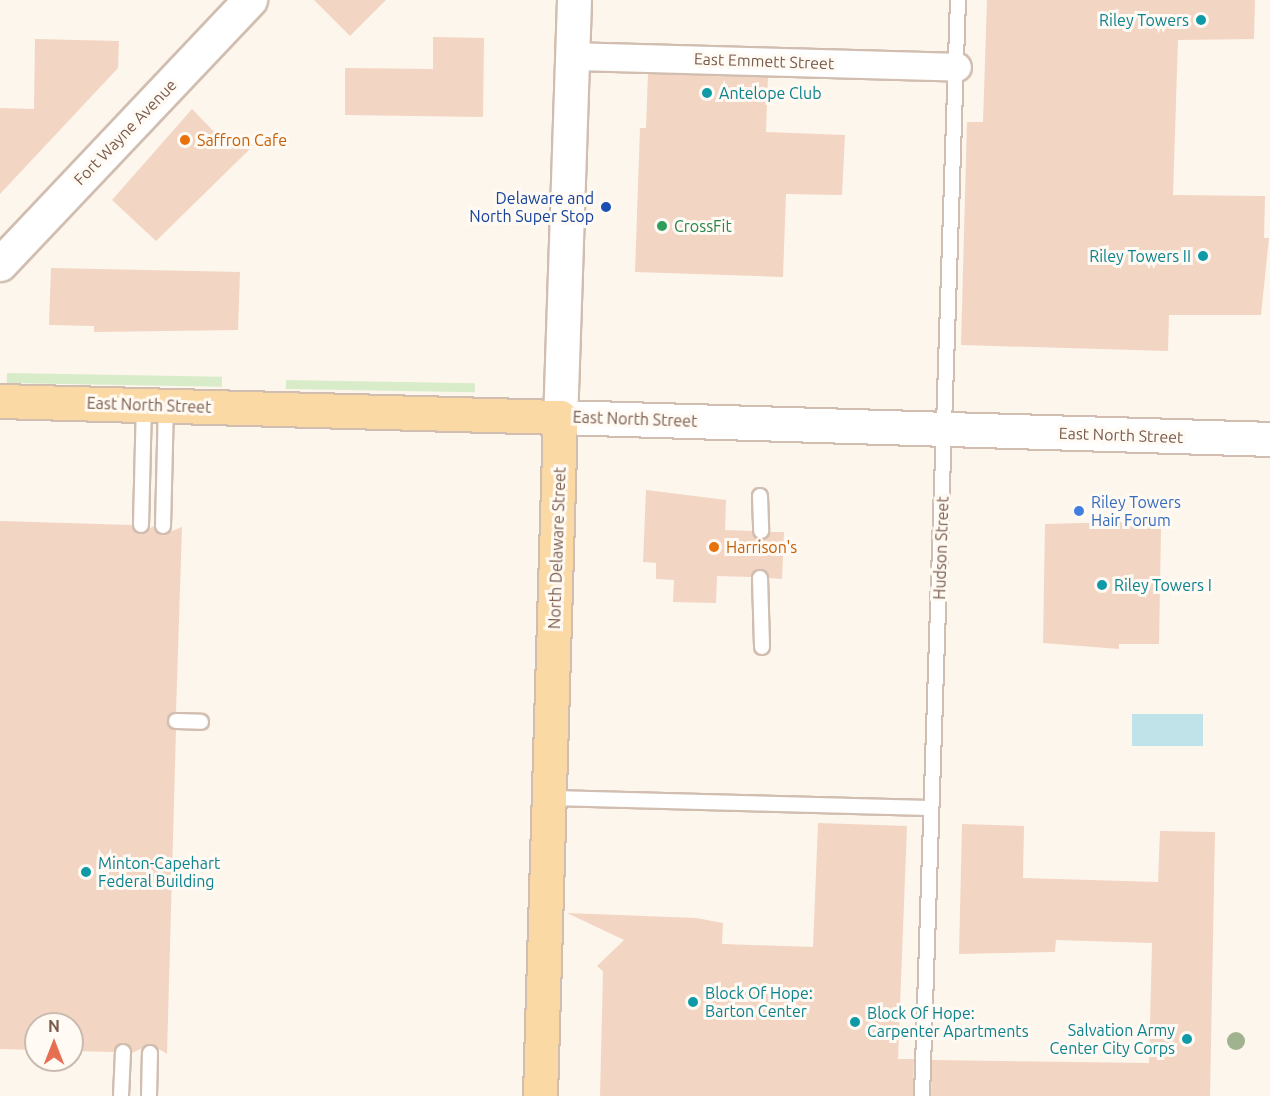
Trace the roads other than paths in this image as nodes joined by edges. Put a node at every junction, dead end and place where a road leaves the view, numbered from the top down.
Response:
1 (250, 0) edge
2 (573, 0) edge
3 (958, 0) edge
4 (572, 56) junction
5 (957, 67) junction
6 (0, 264) edge
7 (0, 401) edge
8 (155, 406) junction
9 (560, 417) junction
10 (945, 430) junction
11 (1270, 439) edge
12 (760, 496) dead end
13 (141, 525) dead end
14 (163, 526) dead end
15 (761, 531) dead end
16 (760, 578) dead end
17 (762, 647) dead end
18 (176, 721) dead end
19 (201, 722) dead end
20 (549, 798) junction
21 (931, 808) junction
22 (123, 1052) dead end
23 (150, 1053) dead end
24 (121, 1096) edge
25 (149, 1096) edge
26 (540, 1096) edge
27 (922, 1096) edge

1 - 6 main road, Fort Wayne Avenue
2 - 4 main road, North Delaware Street
3 - 5 lane, Hudson Street
4 - 5 street, East Emmett Street
4 - 9 main road, North Delaware Street
5 - 10 lane, Hudson Street
7 - 8 main road, East North Street
8 - 9 main road, East North Street
8 - 13 lane
8 - 14 lane
9 - 10 main road, East North Street
9 - 20 main road, North Delaware Street
10 - 11 main road, East North Street
10 - 21 lane, Hudson Street
12 - 15 lane
16 - 17 lane
18 - 19 lane
20 - 21 lane
20 - 26 main road, North Delaware Street
21 - 27 lane, Hudson Street
22 - 24 lane
23 - 25 lane

